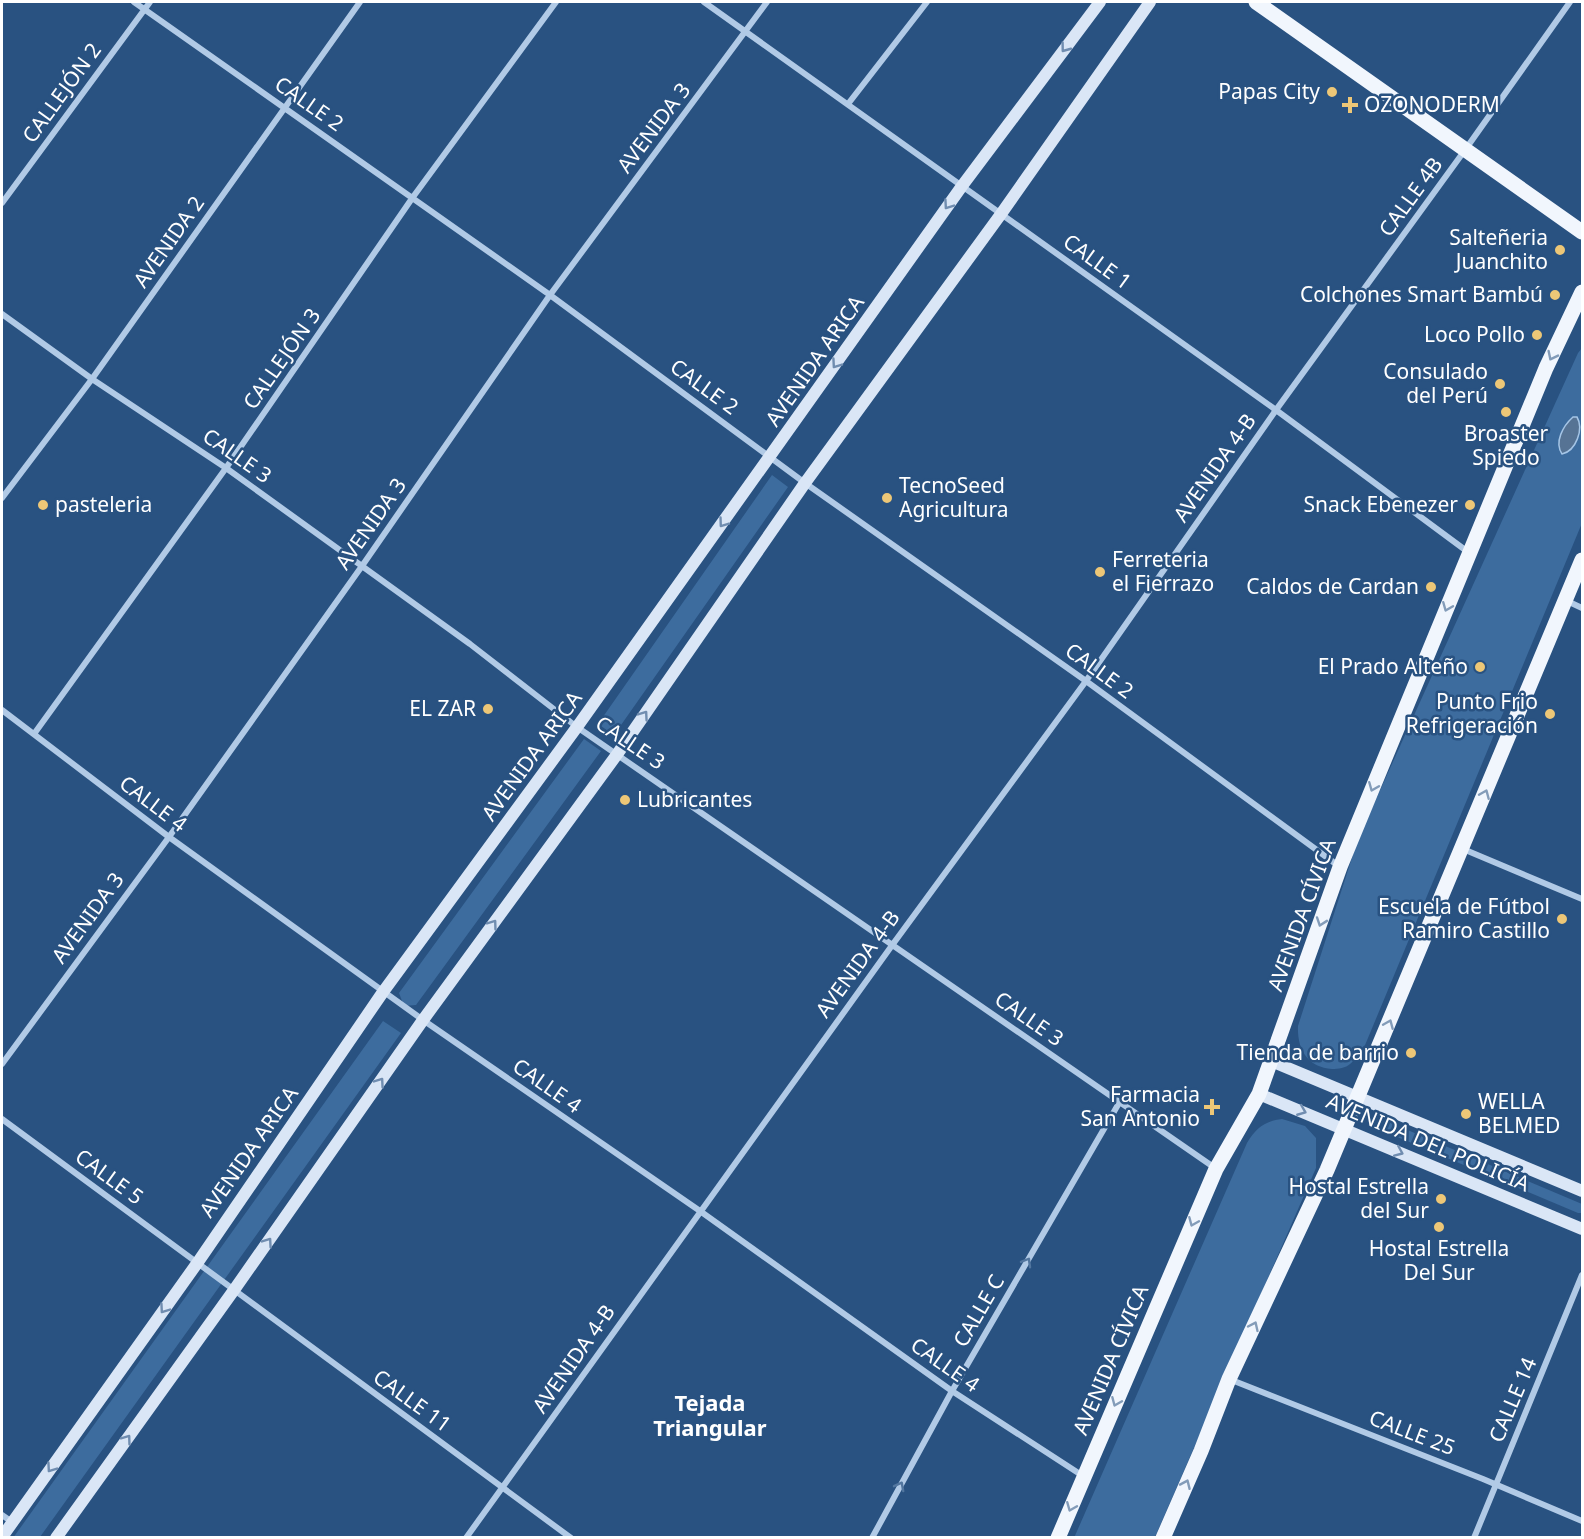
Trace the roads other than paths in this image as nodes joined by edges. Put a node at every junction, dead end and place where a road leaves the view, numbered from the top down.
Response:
1 (134, 2) edge
2 (150, 2) edge
3 (360, 2) edge
4 (556, 2) edge
5 (704, 2) edge
6 (767, 2) edge
7 (927, 2) edge
8 (1100, 2) edge
9 (1150, 2) edge
10 (1256, 2) edge
11 (1570, 2) edge
12 (144, 9) junction
13 (746, 31) junction
14 (848, 104) junction
15 (285, 108) junction
16 (1465, 150) junction
17 (962, 186) junction
18 (413, 197) junction
19 (2, 203) edge
20 (1001, 214) junction
21 (1582, 232) edge
22 (550, 295) junction
23 (1580, 298) edge
24 (2, 314) edge
25 (1582, 319) edge
26 (92, 379) junction
27 (1276, 410) junction
28 (771, 457) junction
29 (226, 468) junction
30 (805, 483) junction
31 (2, 498) edge
32 (1469, 553) junction
33 (1582, 560) edge
34 (362, 566) junction
35 (1566, 601) junction
36 (1582, 608) edge
37 (1086, 681) junction
38 (2, 710) edge
39 (578, 727) junction
40 (34, 734) junction
41 (618, 753) junction
42 (169, 837) junction
43 (1463, 849) junction
44 (1340, 867) junction
45 (1582, 899) edge
46 (893, 944) junction
47 (383, 992) junction
48 (423, 1020) junction
49 (1271, 1061) junction
50 (2, 1064) edge
51 (1259, 1094) junction
52 (1359, 1097) junction
53 (1119, 1103) junction
54 (2, 1119) edge
55 (1345, 1129) junction
56 (1216, 1169) junction
57 (1582, 1191) edge
58 (699, 1211) junction
59 (1582, 1229) edge
60 (198, 1262) junction
61 (1582, 1275) edge
62 (234, 1290) junction
63 (1229, 1379) junction
64 (952, 1391) junction
65 (1083, 1476) junction
66 (1496, 1485) junction
67 (503, 1488) junction
68 (7, 1519) edge
69 (1582, 1521) edge
70 (2, 1537) edge
71 (56, 1538) edge
72 (466, 1538) edge
73 (570, 1538) edge
74 (872, 1538) edge
75 (1059, 1538) edge
76 (1163, 1538) edge
77 (1474, 1538) edge

1 - 12 street, CALLE 2
2 - 12 street, CALLEJÓN 2
3 - 15 street, AVENIDA 2
4 - 18 street, CALLEJÓN 3
5 - 13 street, CALLE 1
6 - 13 street, AVENIDA 3
7 - 14 street
8 -> 17 street, AVENIDA ARICA
9 - 20 street
10 - 16 main road
11 - 16 street, CALLE 4B
12 - 15 street, CALLE 2
12 - 19 street, CALLEJÓN 2
13 - 14 street, CALLE 1
13 - 22 street, AVENIDA 3
14 - 17 street, CALLE 1
15 - 18 street, CALLE 2
15 - 26 street, AVENIDA 2
16 - 21 main road
16 - 27 street, CALLE 4B
17 - 20 street, CALLE 1
17 -> 28 street, AVENIDA ARICA
18 - 22 street, CALLE 2
18 - 29 street, CALLEJÓN 3
20 - 27 street, CALLE 1
20 - 30 street
22 - 28 street, CALLE 2
22 - 34 street, AVENIDA 3
23 - 25 main road
23 -> 32 main road, AVENIDA CÍVICA
24 - 26 street, CALLE 3
26 - 29 street, CALLE 3
26 - 31 street, AVENIDA 2
27 - 32 street, CALLE 1
27 - 37 street, AVENIDA 4-B
28 - 30 street, CALLE 2
28 -> 39 street, AVENIDA ARICA
29 - 34 street, CALLE 3
29 - 40 street, CALLEJÓN 3
30 - 37 street, CALLE 2
41 -> 30 street
32 -> 44 main road, AVENIDA CÍVICA
33 - 35 main road
34 - 39 street, CALLE 3
34 - 42 street, AVENIDA 3
35 - 36 street
43 -> 35 main road
37 - 44 street, CALLE 2
37 - 46 street, AVENIDA 4-B
38 - 40 street, CALLE 4
39 - 41 street, CALLE 3
39 - 47 street, AVENIDA ARICA
40 - 42 street, CALLE 4
41 - 46 street, CALLE 3
48 -> 41 street
42 - 47 street, CALLE 4
42 - 50 street, AVENIDA 3
43 - 45 street
52 -> 43 main road
44 -> 49 main road, AVENIDA CÍVICA
46 - 53 street, CALLE 3
46 - 58 street, AVENIDA 4-B
47 - 48 street, CALLE 4
47 - 60 street, AVENIDA ARICA
48 - 58 street, CALLE 4
62 -> 48 street
49 - 51 main road, AVENIDA CÍVICA
49 - 52 street, AVENIDA DEL POLICÍA
51 -> 55 street, AVENIDA DEL POLICÍA
51 - 56 main road, AVENIDA CÍVICA
52 - 55 main road
52 - 57 street, AVENIDA DEL POLICÍA
53 - 56 street, CALLE 3
64 -> 53 street, CALLE C
54 - 60 street, CALLE 5
55 -> 59 street, AVENIDA DEL POLICÍA
63 -> 55 main road
56 -> 65 main road, AVENIDA CÍVICA
58 - 64 street, CALLE 4
58 - 67 street, AVENIDA 4-B
60 - 62 street, CALLE 5
60 -> 68 street, AVENIDA ARICA
61 - 66 street, CALLE 14
62 - 67 street, CALLE 11
71 -> 62 street
63 - 66 street, CALLE 25
76 -> 63 main road
64 - 65 street, CALLE 4
74 -> 64 street, CALLE C
65 -> 75 main road, AVENIDA CÍVICA
66 - 69 street, CALLE 25
66 - 77 street, CALLE 14
67 - 72 street, AVENIDA 4-B
67 - 73 street, CALLE 11
68 - 70 street, AVENIDA ARICA

